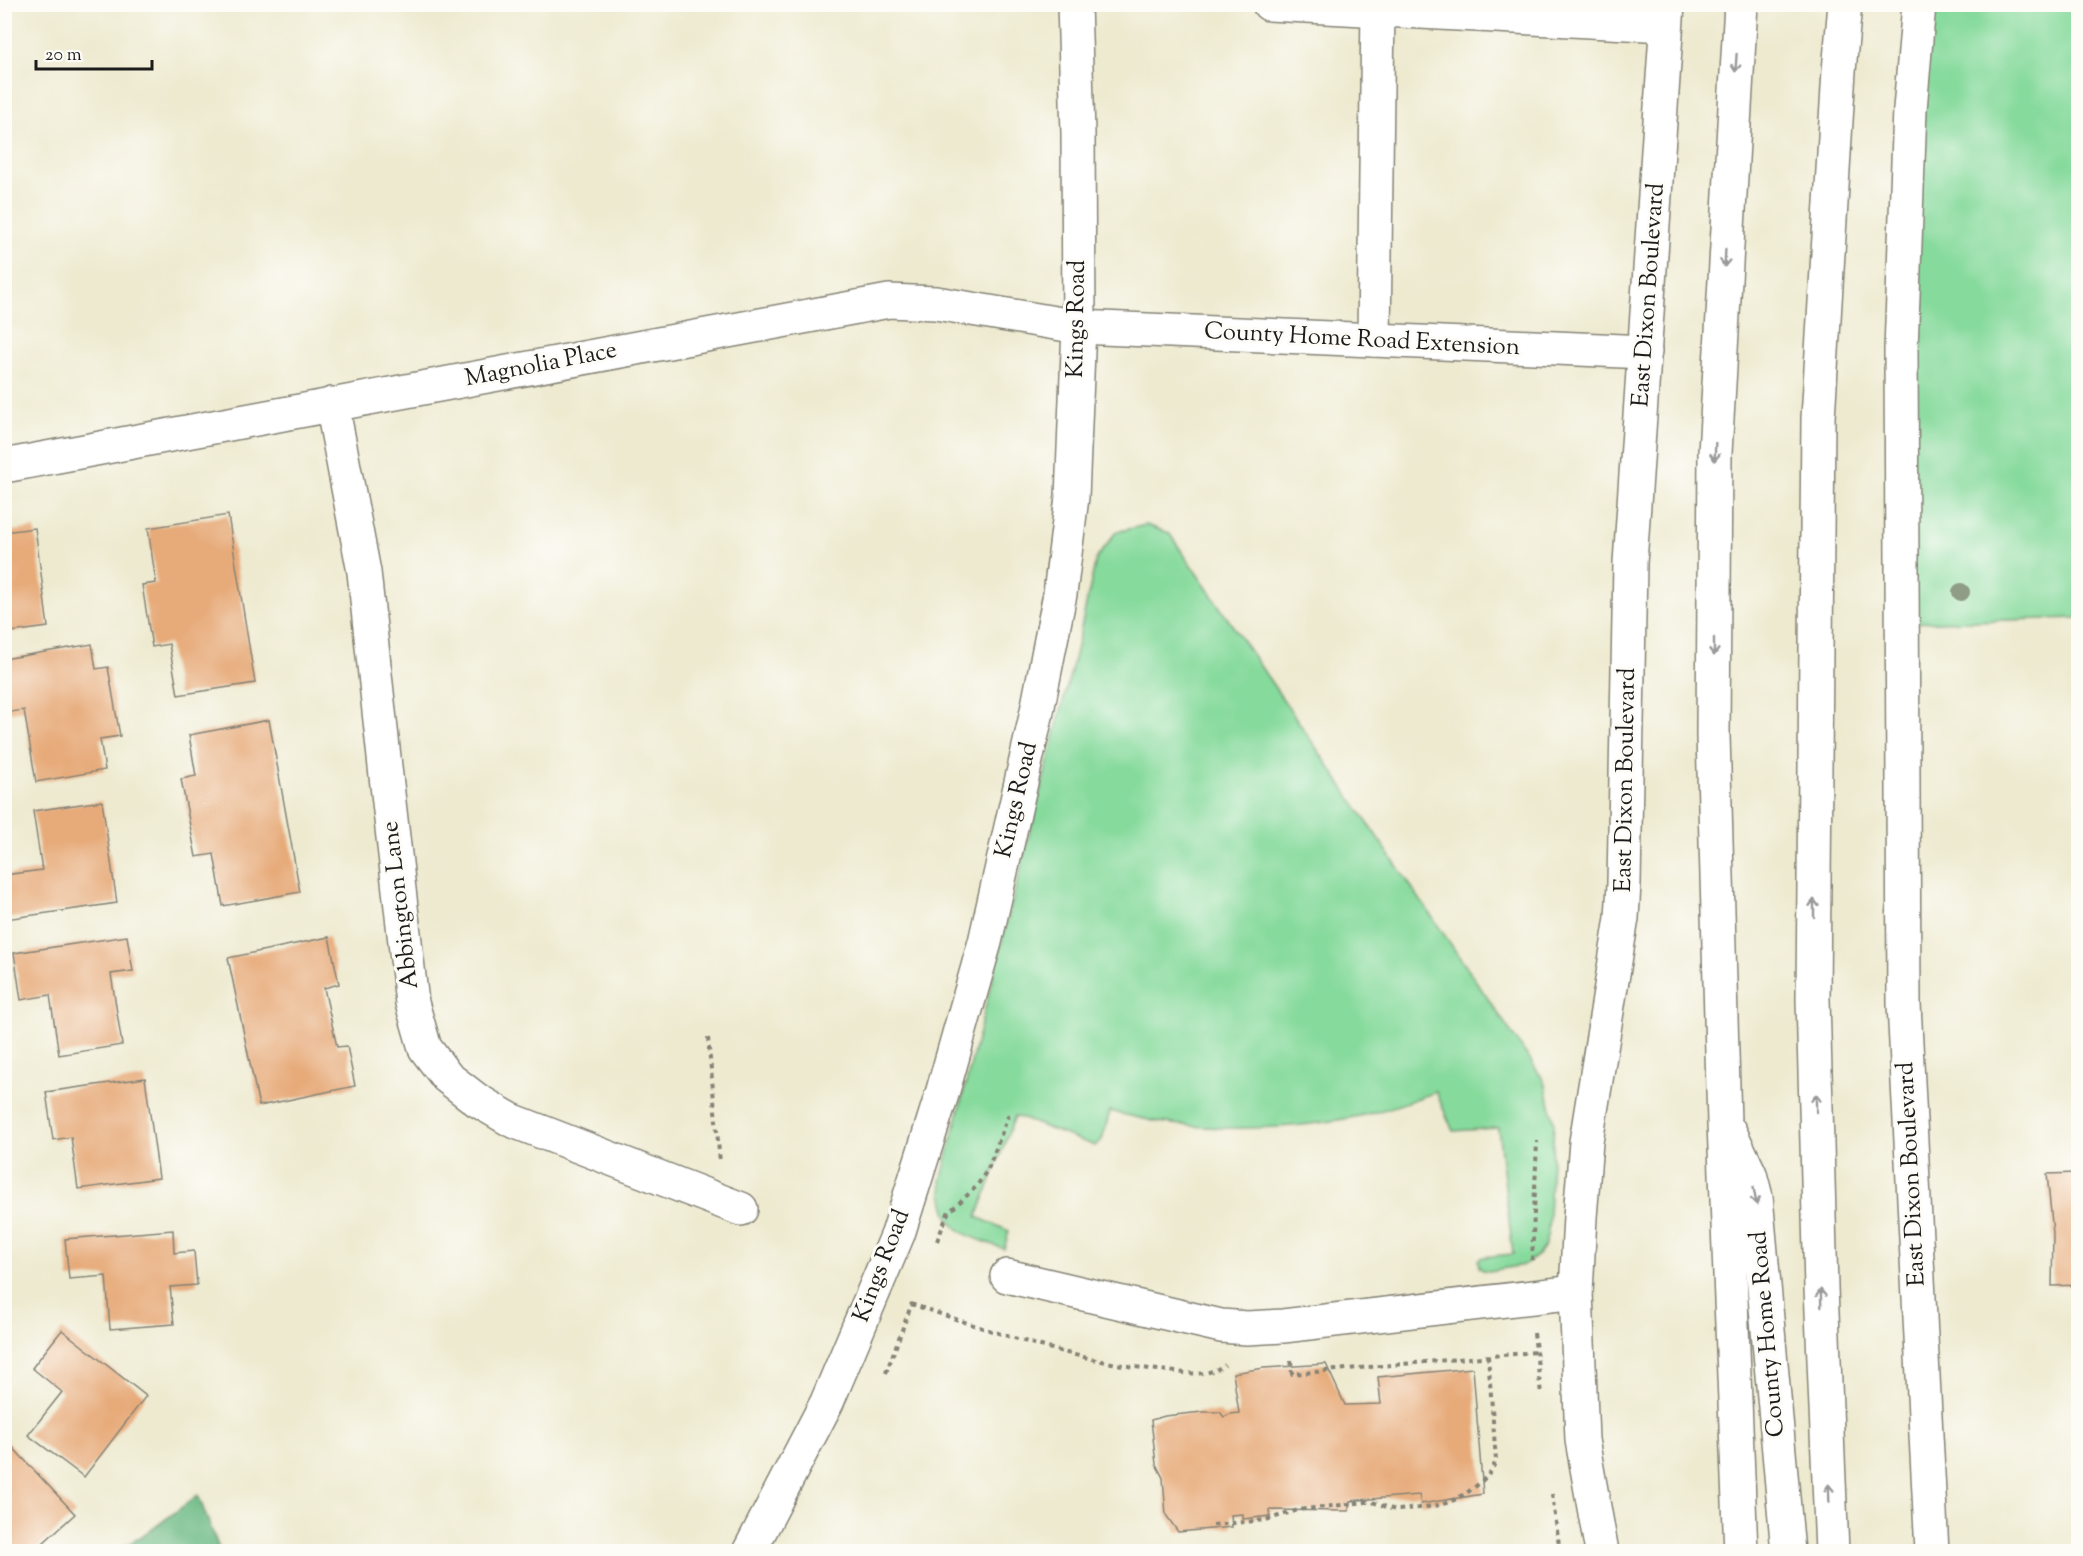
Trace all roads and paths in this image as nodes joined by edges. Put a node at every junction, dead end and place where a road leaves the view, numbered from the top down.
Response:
1 (1074, 4) edge
2 (1269, 4) edge
3 (1741, 4) edge
4 (1845, 4) edge
5 (1919, 4) edge
6 (1378, 7) edge
7 (1554, 12) edge
8 (1667, 15) edge
9 (1079, 327) junction
10 (1374, 340) junction
11 (1645, 352) junction
12 (332, 404) junction
13 (4, 466) edge
14 (708, 1038) dead end
15 (1009, 1114) dead end
16 (1724, 1123) junction
17 (733, 1206) joint
18 (934, 1250) dead end
19 (1007, 1276) dead end
20 (1576, 1292) junction
21 (916, 1293) dead end
22 (911, 1304) junction
23 (1536, 1352) dead end
24 (1488, 1356) junction
25 (1230, 1363) dead end
26 (1281, 1364) dead end
27 (1292, 1364) dead end
28 (886, 1373) dead end
29 (1292, 1374) dead end
30 (1213, 1525) dead end
31 (749, 1551) edge
32 (1602, 1551) edge
33 (1741, 1551) edge
34 (1788, 1551) edge
35 (1832, 1551) edge
36 (1932, 1551) edge

1 - 9 main road, Kings Road
2 - 6 main road
3 -> 16 main road
35 -> 4 main road
5 - 36 main road, East Dixon Boulevard
6 - 7 main road
6 - 10 main road
7 - 8 main road
8 - 11 main road, East Dixon Boulevard
9 - 10 main road, County Home Road Extension
9 - 12 main road, Magnolia Place
9 - 31 main road, Kings Road
10 - 11 main road, County Home Road Extension
11 - 20 main road, East Dixon Boulevard
12 - 13 main road, Magnolia Place
12 - 17 main road, Abbington Lane
14 - 17 path
15 - 18 path
16 - 33 main road
16 -> 34 main road, County Home Road
19 - 20 main road
20 - 32 main road, East Dixon Boulevard
21 - 22 path
22 - 25 path
22 - 28 path
23 - 24 path
24 - 29 path
24 - 30 path
26 - 27 path

